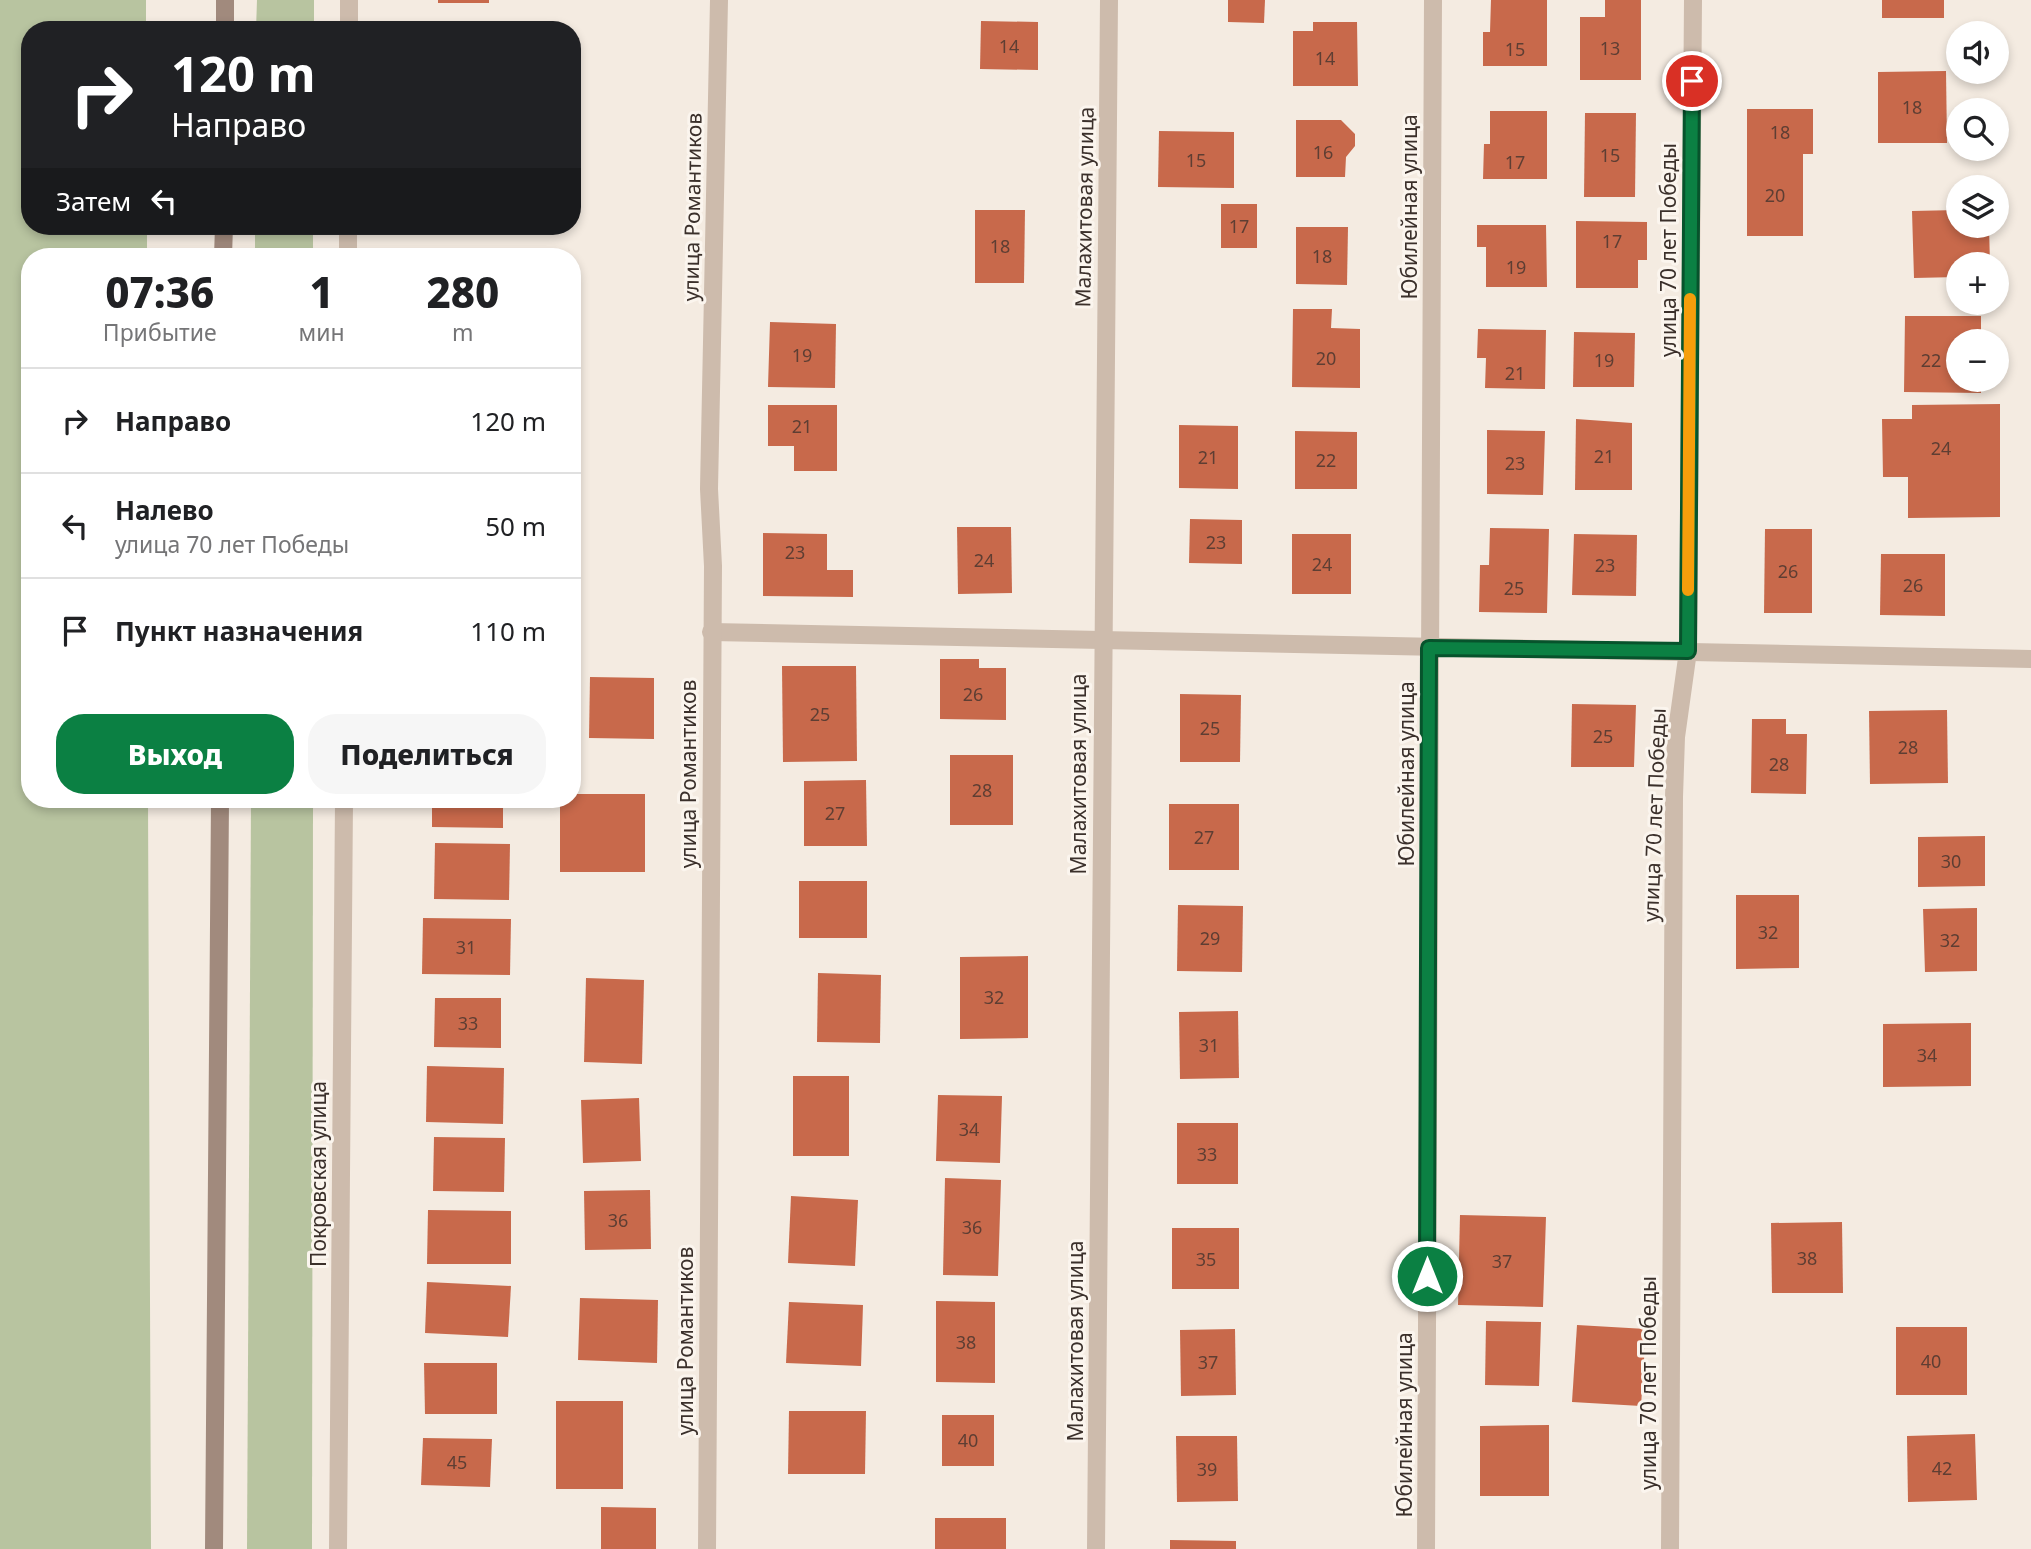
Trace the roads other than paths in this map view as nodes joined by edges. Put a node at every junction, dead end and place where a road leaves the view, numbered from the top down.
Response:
1 (225, 0) edge
2 (349, 0) edge
3 (719, 0) edge
4 (1109, 0) edge
5 (1433, 0) edge
6 (1693, 0) edge
7 (225, 21) edge
8 (349, 21) edge
9 (711, 632) junction
10 (1101, 640) junction
11 (1429, 648) junction
12 (1688, 651) junction
13 (2031, 659) edge
14 (220, 808) edge
15 (344, 808) edge
16 (214, 1549) edge
17 (338, 1549) edge
18 (707, 1549) edge
19 (1096, 1549) edge
20 (1426, 1549) edge
21 (1670, 1549) edge

1 - 7 main road
2 - 8 street
3 - 9 street, улица Романтиков
4 - 10 street, Малахитовая улица
5 - 11 street, Юбилейная улица
6 - 12 street, улица 70 лет Победы
9 - 10 street
9 - 18 street, улица Романтиков
10 - 11 street
10 - 19 street, Малахитовая улица
11 - 12 street
11 - 20 street, Юбилейная улица
12 - 13 street
12 - 21 street, улица 70 лет Победы
14 - 16 main road
15 - 17 street, Покровская улица

